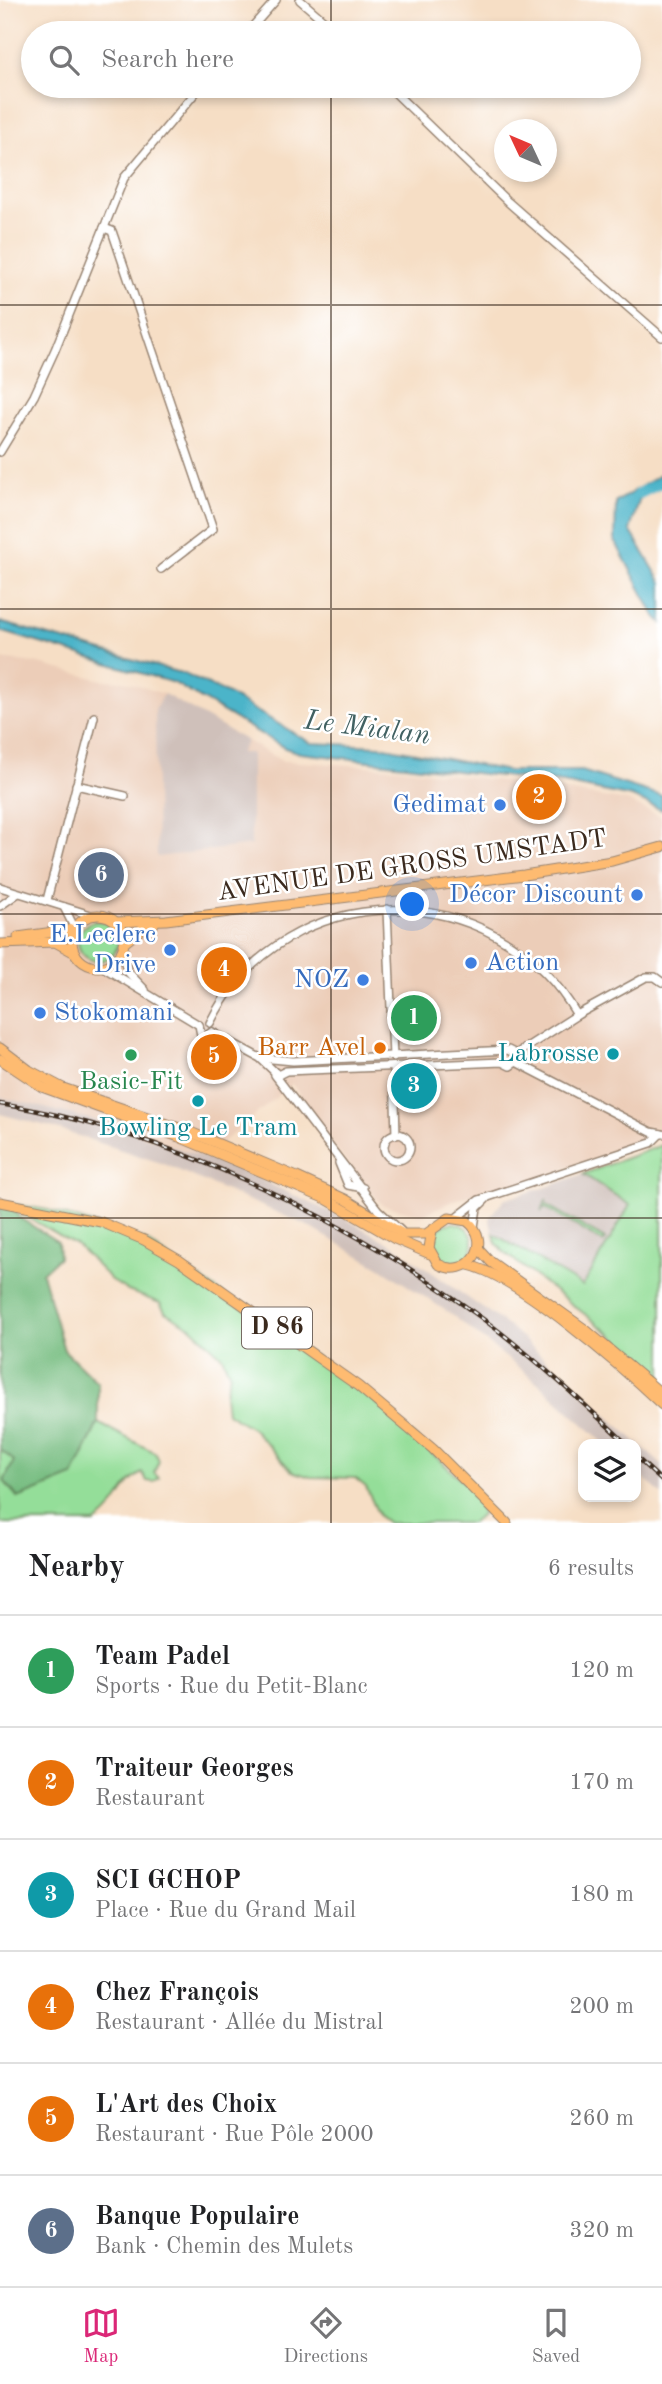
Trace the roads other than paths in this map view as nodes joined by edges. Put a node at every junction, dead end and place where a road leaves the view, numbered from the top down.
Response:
1 (276, 0) edge
2 (300, 0) edge
3 (258, 21) edge
4 (324, 21) edge
5 (191, 98) edge
6 (400, 98) edge
7 (104, 228) junction
8 (662, 337) edge
9 (0, 452) edge
10 (161, 569) dead end
11 (94, 717) dead end
12 (76, 785) junction
13 (125, 796) dead end
14 (662, 847) edge
15 (0, 887) edge
16 (17, 894) junction
17 (47, 900) junction
18 (61, 904) junction
19 (0, 906) edge
20 (387, 909) junction
21 (94, 916) junction
22 (166, 920) junction
23 (116, 922) junction
24 (75, 929) junction
25 (0, 938) edge
26 (0, 944) edge
27 (122, 948) junction
28 (75, 953) junction
29 (101, 967) junction
30 (659, 980) edge
31 (148, 993) junction
32 (577, 1015) junction
33 (210, 1023) junction
34 (199, 1025) junction
35 (212, 1032) junction
36 (0, 1048) edge
37 (503, 1052) junction
38 (393, 1057) junction
39 (260, 1058) junction
40 (516, 1058) junction
41 (0, 1059) edge
42 (274, 1059) junction
43 (285, 1060) junction
44 (502, 1062) junction
45 (270, 1067) junction
46 (394, 1068) junction
47 (286, 1072) junction
48 (275, 1074) junction
49 (286, 1089) junction
50 (661, 1134) edge
51 (396, 1135) dead end
52 (489, 1196) junction
53 (0, 1202) edge
54 (456, 1218) junction
55 (474, 1227) junction
56 (432, 1230) junction
57 (403, 1234) junction
58 (479, 1249) junction
59 (430, 1254) junction
60 (468, 1265) junction
61 (662, 1394) edge
62 (662, 1405) edge
63 (507, 1523) edge

1 - 3 street
2 - 4 street
5 - 7 street
6 - 8 street
7 - 9 street
7 - 10 street
11 - 12 street
12 - 13 street
12 - 17 street
14 - 22 main road, AVENUE DE GROSS UMSTADT
15 - 16 street
16 - 17 street
16 - 19 street
17 - 18 street
18 - 21 street
18 - 24 street
20 - 32 street
20 - 33 street
20 - 38 street
21 - 23 main road
21 - 24 main road
22 - 23 main road, AVENUE DE GROSS UMSTADT
22 - 27 main road, AVENUE DE GROSS UMSTADT
23 - 27 main road
24 - 25 main road
24 - 28 main road
26 - 28 main road
27 - 29 main road
27 - 31 street
28 - 29 main road
29 - 31 street
30 - 32 street
31 - 34 street
32 - 40 street
33 - 34 street
33 - 35 street
34 - 35 street
35 - 39 street
36 - 57 main road
37 - 38 street
37 - 40 street
37 - 44 street
38 - 43 street
38 - 46 street
39 - 42 street
39 - 45 street
40 - 44 street
40 - 50 street
41 - 59 main road
42 - 43 street
42 - 45 street
43 - 47 street
44 - 46 street
45 - 48 street
46 - 47 street
46 - 51 street
47 - 48 street
47 - 49 street
48 - 49 street
49 - 57 street
50 - 52 street
52 - 54 street
52 - 55 street
53 - 63 main road, D 86
54 - 55 main road
54 - 56 main road
55 - 58 main road
56 - 57 main road
56 - 59 main road
58 - 60 main road
58 - 61 main road
59 - 60 main road
60 - 62 main road

